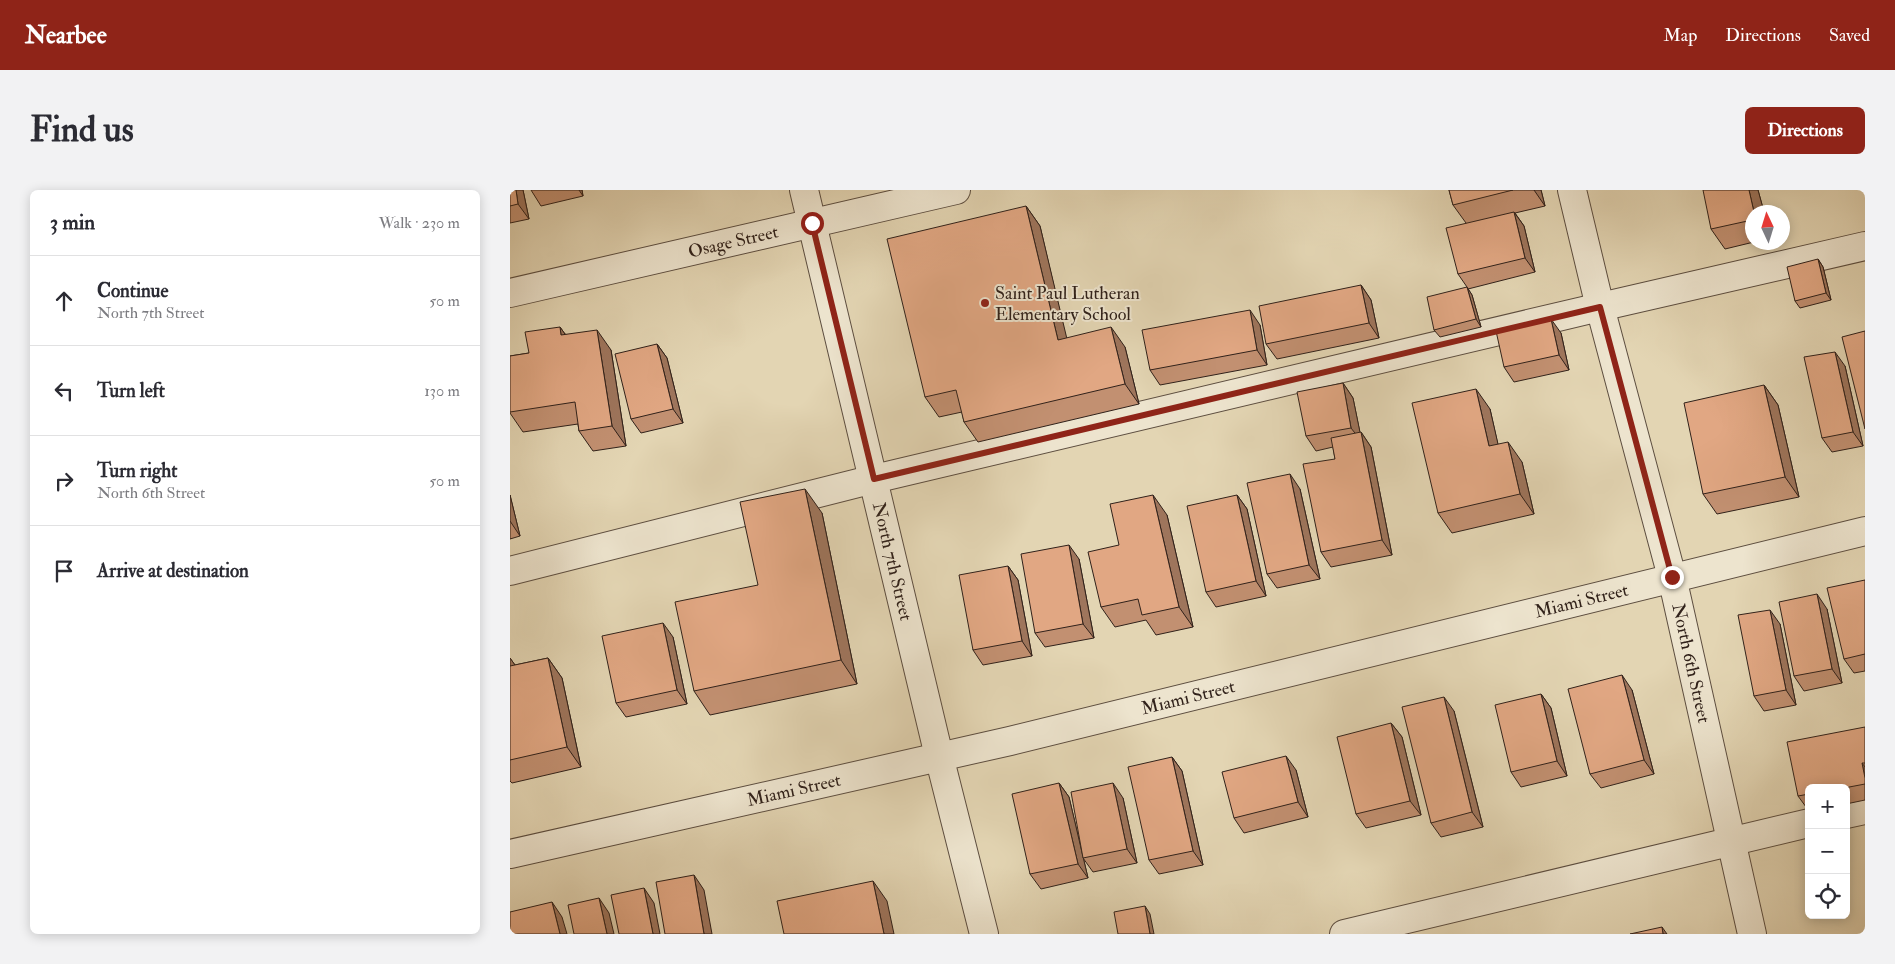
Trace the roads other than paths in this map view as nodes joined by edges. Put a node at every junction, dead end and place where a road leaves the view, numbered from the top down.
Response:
1 (804, 190) edge
2 (956, 190) edge
3 (1572, 190) edge
4 (812, 223) junction
5 (1865, 246) edge
6 (510, 292) edge
7 (1600, 307) junction
8 (874, 479) junction
9 (1865, 531) edge
10 (510, 571) edge
11 (1672, 577) junction
12 (939, 756) junction
13 (1865, 810) edge
14 (1850, 813) edge
15 (1805, 824) edge
16 (1730, 841) junction
17 (510, 854) edge
18 (984, 934) edge
19 (1344, 934) edge
20 (1752, 934) edge

1 - 4 street, North 7th Street
2 - 4 street, Osage Street
3 - 7 street, North 6th Street
4 - 6 street, Osage Street
4 - 8 street, North 7th Street
5 - 7 street
7 - 8 street
7 - 11 street, North 6th Street
8 - 10 street
8 - 12 street, North 7th Street
9 - 11 street, Miami Street
11 - 12 street, Miami Street
11 - 16 street, North 6th Street
12 - 17 street, Miami Street
12 - 18 street, North 7th Street
13 - 14 street
15 - 16 street
16 - 19 street
16 - 20 street, North 6th Street

